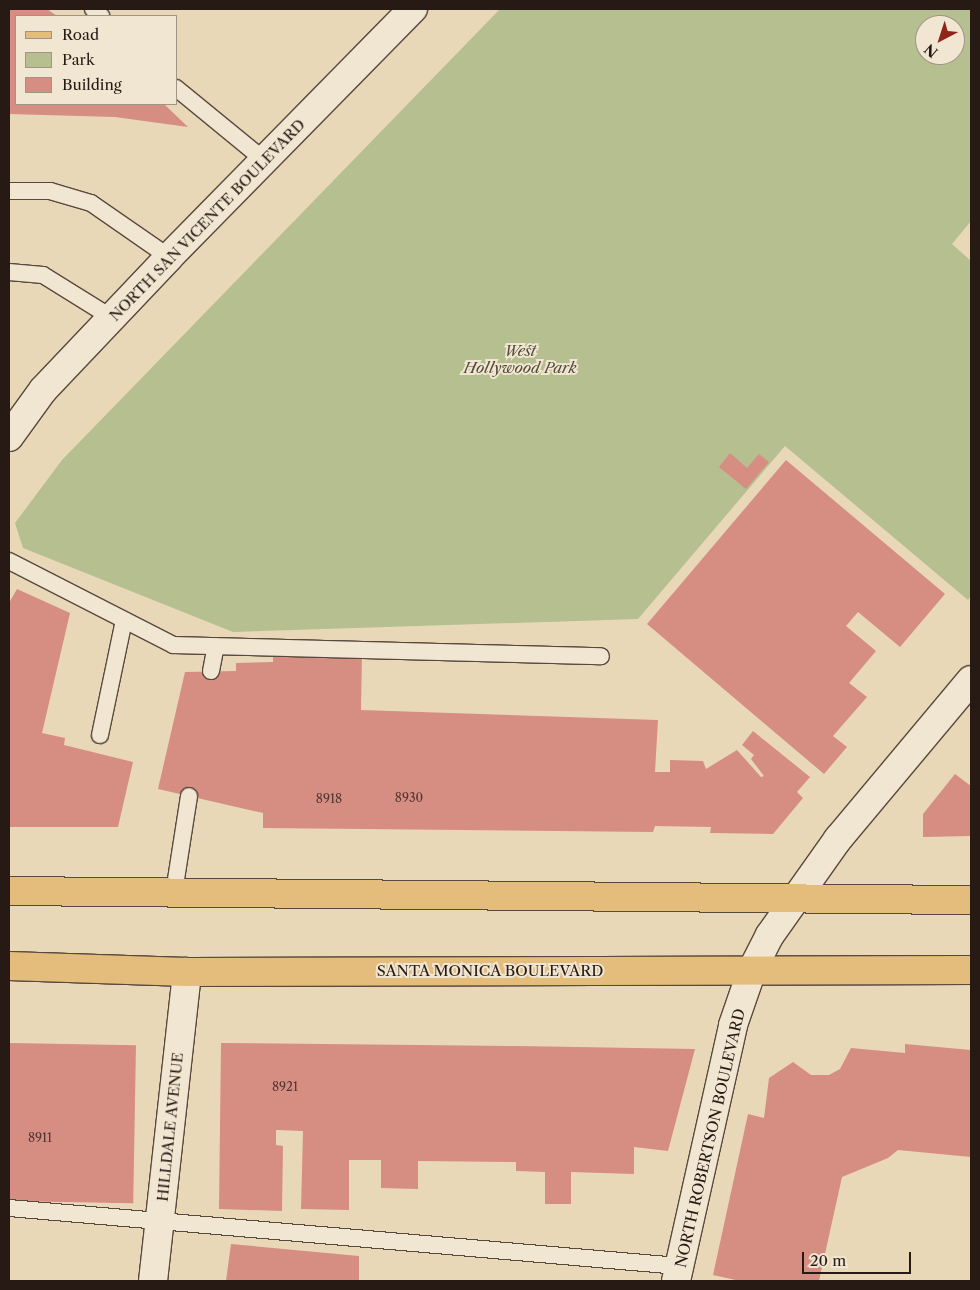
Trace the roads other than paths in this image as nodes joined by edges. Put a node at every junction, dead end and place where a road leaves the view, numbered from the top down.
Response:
1 (413, 9) edge
2 (178, 90) edge
3 (264, 160) junction
4 (9, 191) edge
5 (168, 257) junction
6 (9, 272) edge
7 (112, 318) junction
8 (9, 437) edge
9 (9, 560) edge
10 (124, 620) junction
11 (216, 646) junction
12 (601, 656) dead end
13 (211, 671) dead end
14 (971, 680) edge
15 (100, 735) dead end
16 (189, 796) dead end
17 (9, 891) edge
18 (174, 892) junction
19 (796, 897) junction
20 (971, 900) edge
21 (9, 966) edge
22 (752, 970) junction
23 (971, 970) edge
24 (187, 972) junction
25 (9, 1208) edge
26 (160, 1220) junction
27 (678, 1274) edge
28 (153, 1281) edge

1 - 3 street, NORTH SAN VICENTE BOULEVARD
2 - 3 lane
3 - 5 street, NORTH SAN VICENTE BOULEVARD
4 - 5 lane
5 - 7 street, NORTH SAN VICENTE BOULEVARD
6 - 7 lane
7 - 8 street, NORTH SAN VICENTE BOULEVARD
9 - 10 lane
10 - 11 lane
10 - 15 lane
11 - 12 lane
11 - 13 lane
14 - 19 street, NORTH ROBERTSON BOULEVARD
16 - 18 lane
17 - 18 main road
18 - 19 main road
19 - 20 main road
19 - 22 street, NORTH ROBERTSON BOULEVARD
21 - 24 main road, SANTA MONICA BOULEVARD
22 - 23 main road, SANTA MONICA BOULEVARD
22 - 24 main road, SANTA MONICA BOULEVARD
22 - 27 street, NORTH ROBERTSON BOULEVARD
24 - 26 street, HILLDALE AVENUE
25 - 26 lane
26 - 27 lane
26 - 28 street, HILLDALE AVENUE

